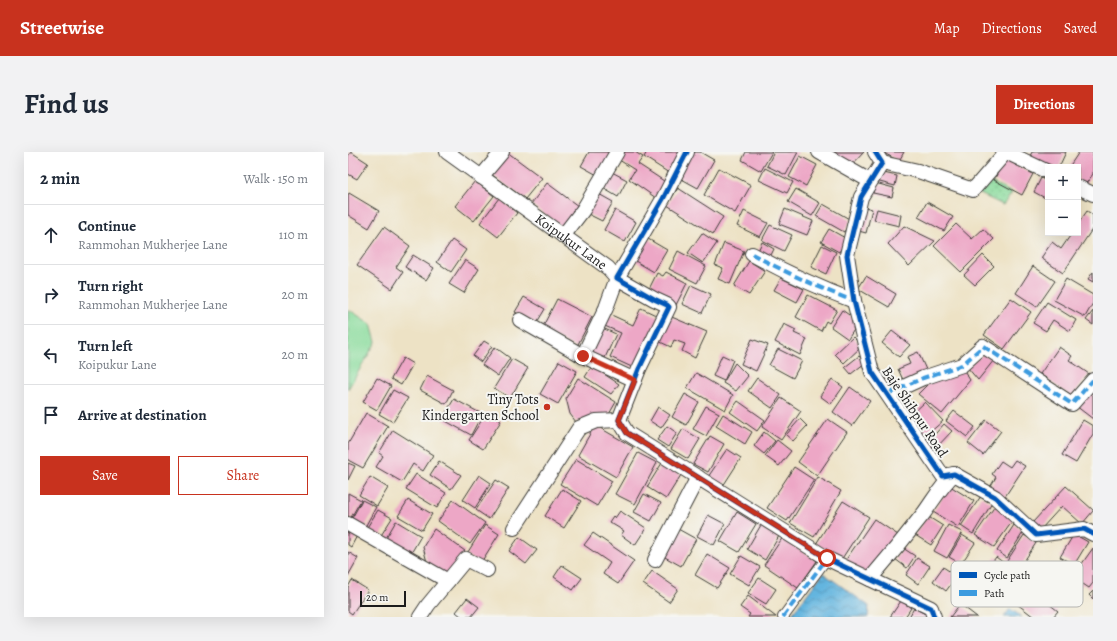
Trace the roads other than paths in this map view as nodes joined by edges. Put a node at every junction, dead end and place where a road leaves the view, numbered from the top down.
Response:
1 (446, 152) edge
2 (502, 152) edge
3 (617, 152) edge
4 (687, 152) edge
5 (819, 152) edge
6 (1006, 152) edge
7 (878, 157) edge
8 (1045, 171) edge
9 (481, 177) junction
10 (870, 181) junction
11 (1081, 188) edge
12 (1093, 194) edge
13 (564, 236) junction
14 (752, 254) dead end
15 (617, 278) junction
16 (854, 301) junction
17 (520, 320) dead end
18 (583, 356) junction
19 (635, 380) junction
20 (1093, 380) edge
21 (888, 394) junction
22 (619, 420) junction
23 (954, 474) junction
24 (698, 477) junction
25 (348, 524) edge
26 (514, 528) dead end
27 (1093, 534) edge
28 (827, 558) junction
29 (655, 560) dead end
30 (486, 570) dead end
31 (870, 579) junction
32 (448, 581) junction
33 (420, 617) edge
34 (783, 617) edge
35 (934, 617) edge

1 - 9 street, Koipukur Lane
2 - 9 street
3 - 13 street
4 - 15 street
5 - 10 street
6 - 7 street
6 - 8 street
7 - 10 street, Baje Shibpur Road
9 - 13 street, Koipukur Lane
10 - 16 street, Baje Shibpur Road
11 - 12 street
13 - 15 street, Koipukur Lane
14 - 16 street
15 - 18 street, Koipukur Lane
15 - 19 street
16 - 21 street, Baje Shibpur Road
17 - 18 street
18 - 19 street
19 - 22 street
20 - 21 street
21 - 23 street, Baje Shibpur Road
22 - 24 street
22 - 26 street
23 - 27 street, Baje Shibpur Road
23 - 31 street
24 - 28 street
24 - 29 street
25 - 32 street
28 - 31 street
28 - 34 street
30 - 32 street
31 - 35 street
32 - 33 street

